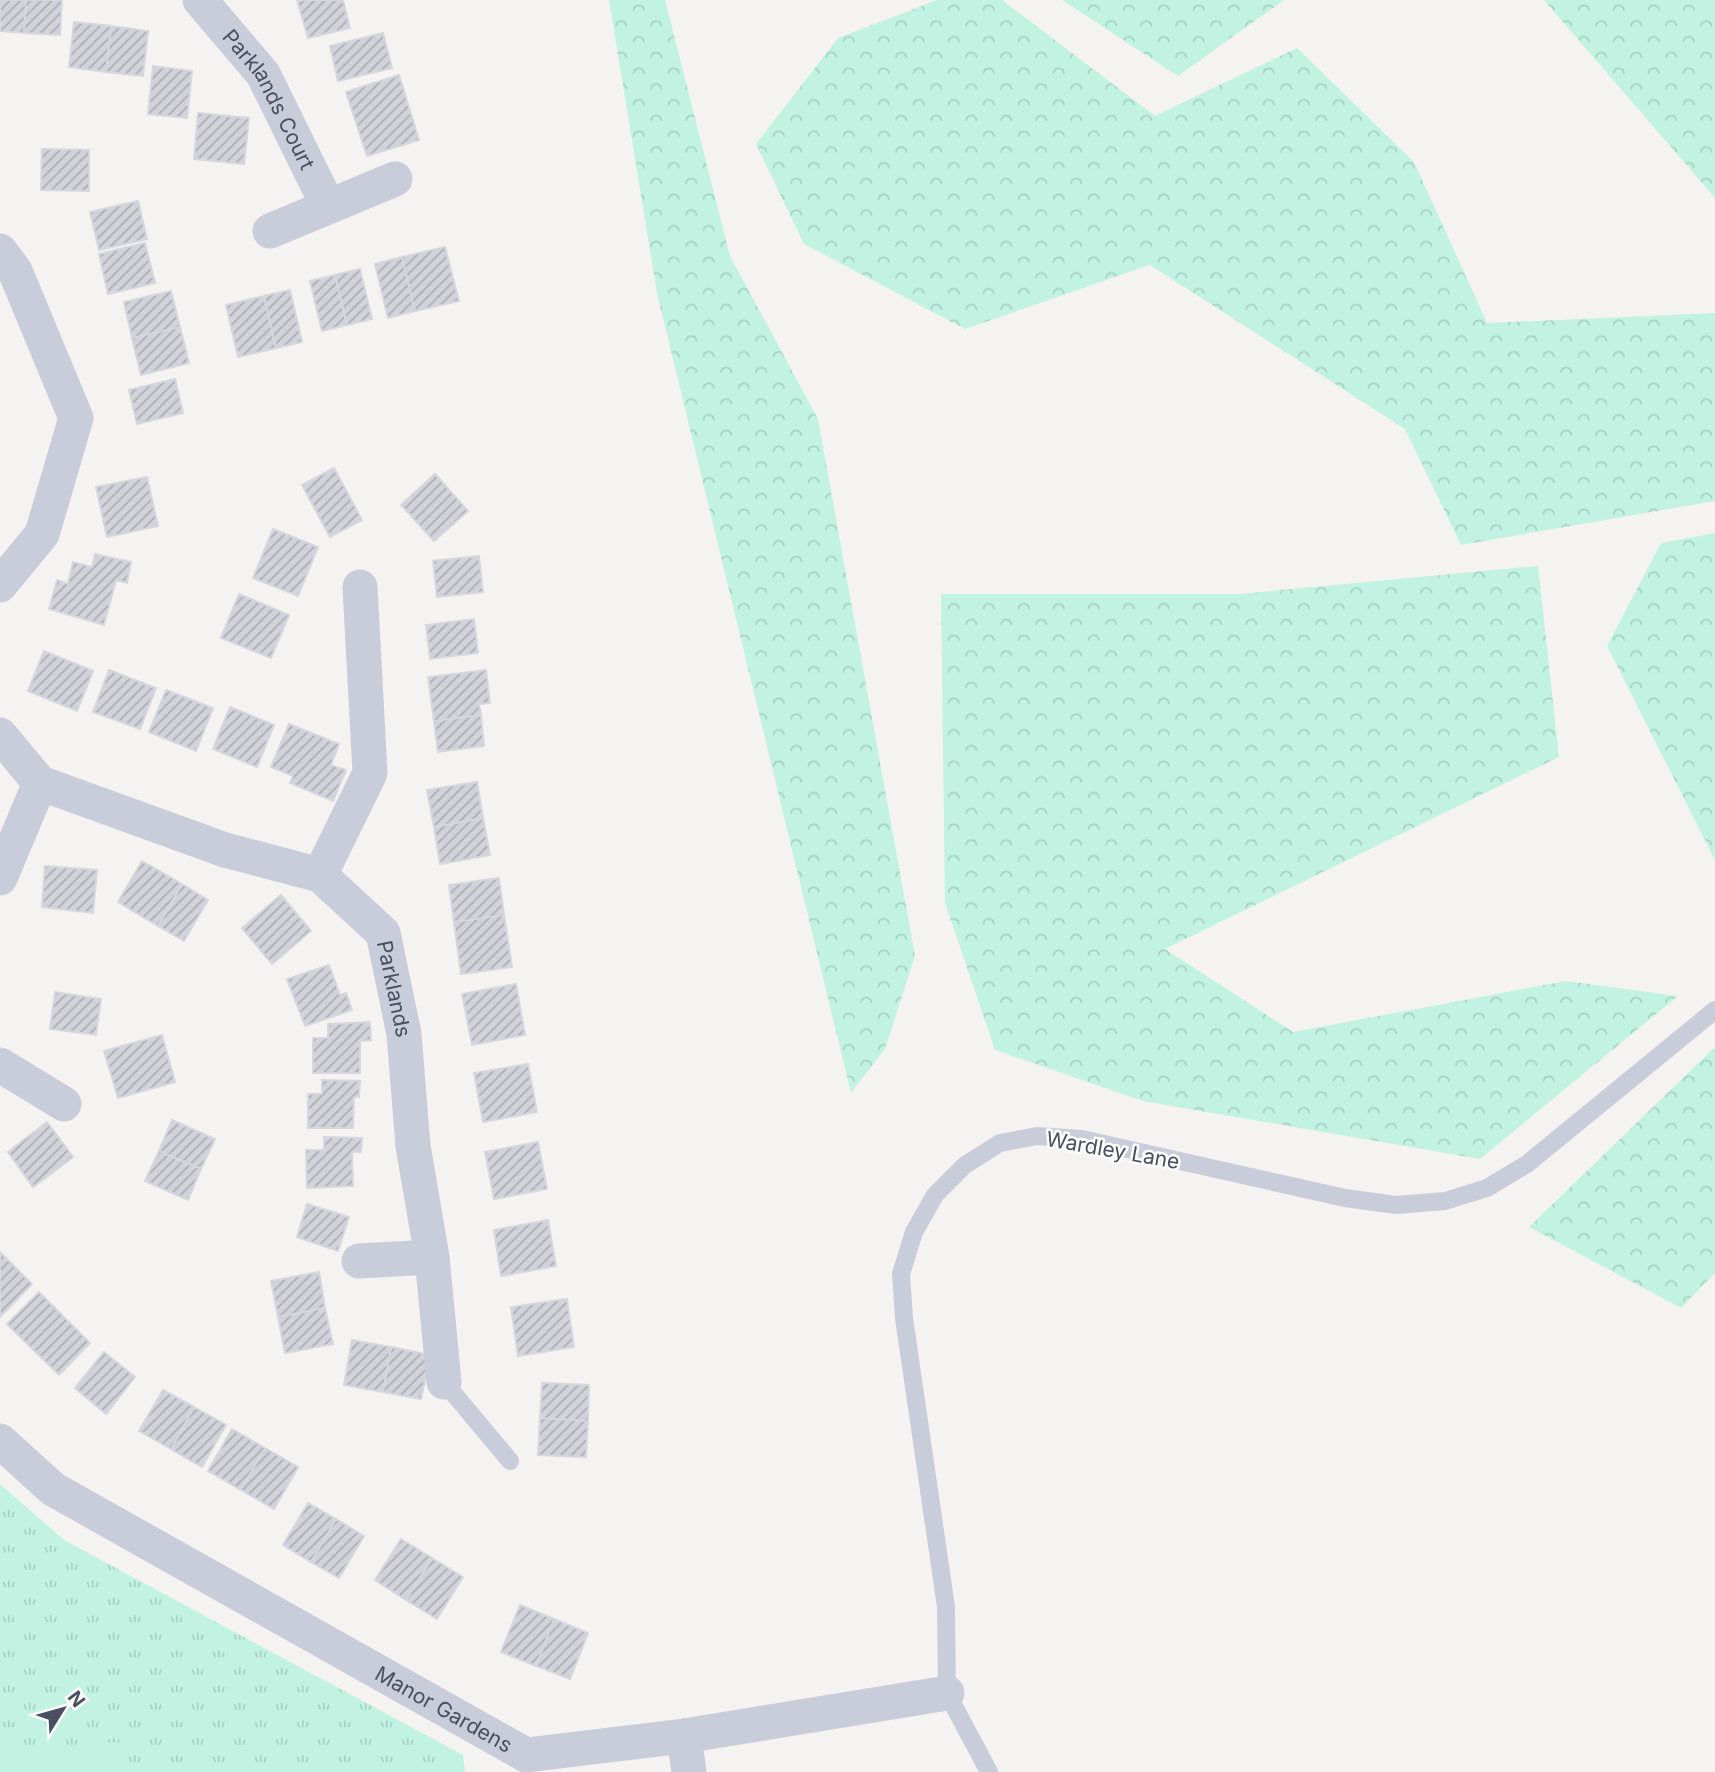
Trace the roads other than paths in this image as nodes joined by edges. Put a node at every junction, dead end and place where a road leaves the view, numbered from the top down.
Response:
1 (200, 0) edge
2 (395, 179) dead end
3 (328, 206) junction
4 (270, 231) dead end
5 (0, 251) edge
6 (0, 585) edge
7 (360, 587) dead end
8 (0, 735) edge
9 (40, 783) junction
10 (320, 875) junction
11 (0, 878) edge
12 (1715, 1010) edge
13 (0, 1065) edge
14 (64, 1104) dead end
15 (432, 1257) junction
16 (359, 1261) dead end
17 (444, 1382) joint
18 (0, 1441) edge
19 (510, 1461) dead end
20 (947, 1693) junction
21 (684, 1737) junction
22 (689, 1772) edge
23 (989, 1772) edge

1 - 3 street, Parklands Court
2 - 3 street
3 - 4 street
5 - 6 street
7 - 10 street
8 - 9 street
9 - 10 street, Parklands
9 - 11 street
10 - 15 street, Parklands
12 - 20 lane, Wardley Lane
13 - 14 street
15 - 16 street
15 - 17 street, Parklands
17 - 19 lane
18 - 21 street, Manor Gardens
20 - 21 street, Manor Gardens
20 - 23 lane, Wardley Lane
21 - 22 street

